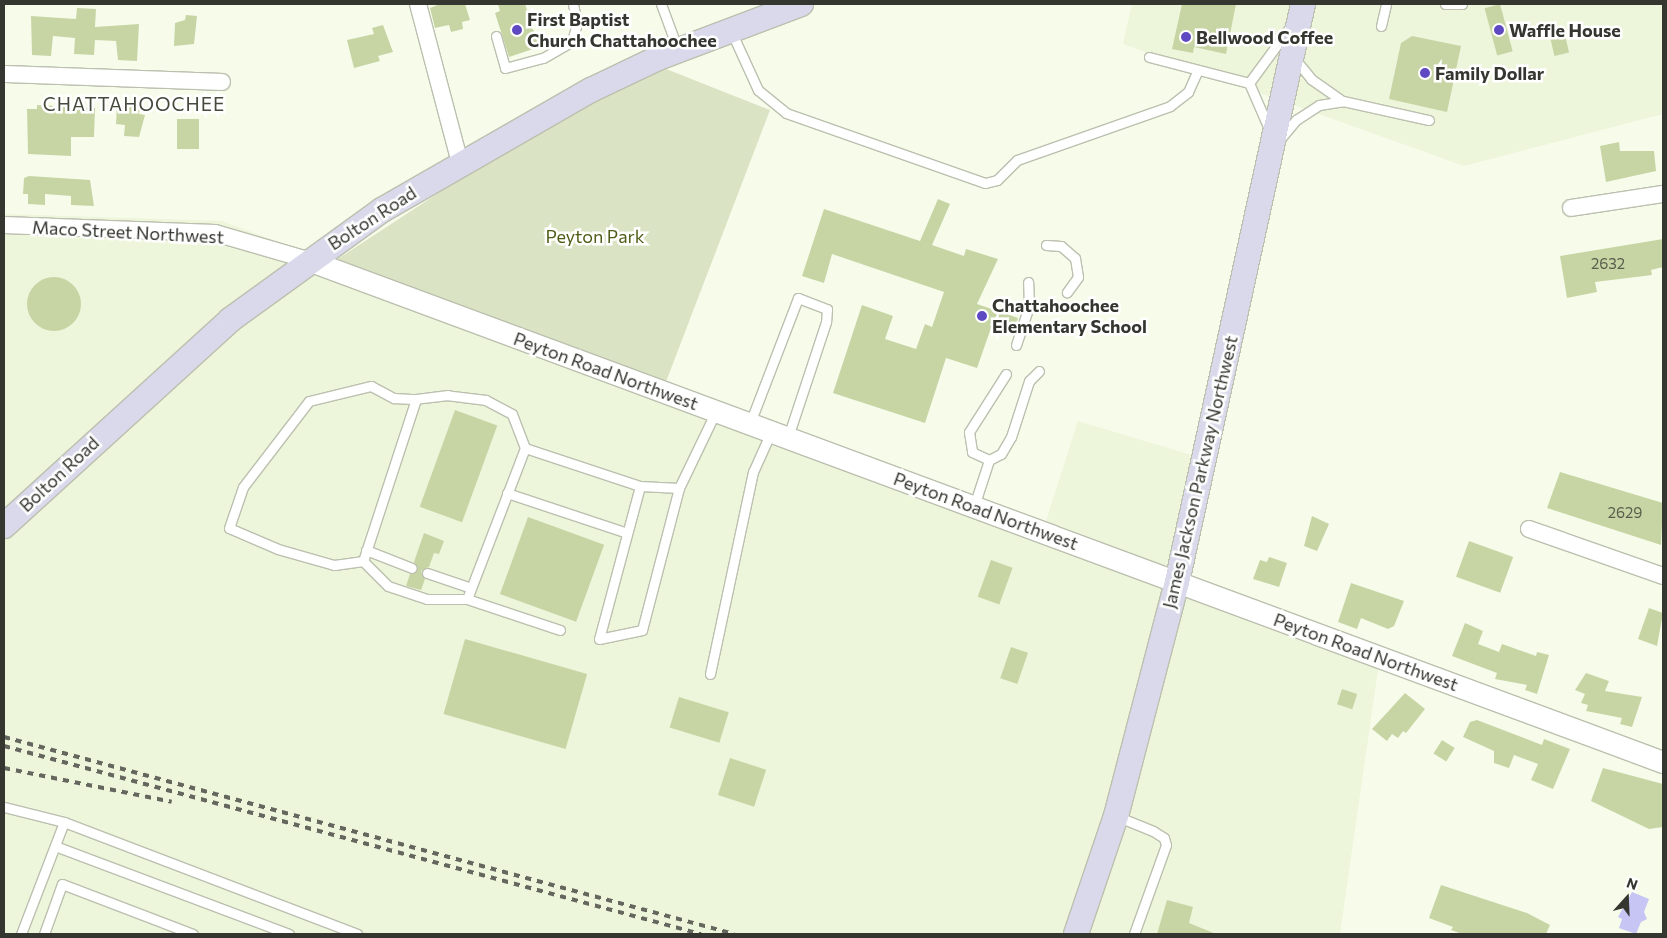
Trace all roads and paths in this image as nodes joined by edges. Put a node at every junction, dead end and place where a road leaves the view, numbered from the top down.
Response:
1 (418, 4) edge
2 (573, 4) edge
3 (661, 4) edge
4 (801, 4) edge
5 (1445, 4) edge
6 (1386, 5) edge
7 (1463, 7) edge
8 (1301, 9) edge
9 (1380, 26) dead end
10 (730, 29) junction
11 (496, 36) dead end
12 (678, 50) junction
13 (1292, 55) junction
14 (1149, 57) dead end
15 (1198, 70) junction
16 (4, 74) edge
17 (222, 82) dead end
18 (1249, 83) junction
19 (1343, 101) junction
20 (1429, 120) dead end
21 (1272, 144) junction
22 (460, 163) junction
23 (1663, 194) edge
24 (1571, 208) dead end
25 (4, 225) edge
26 (1046, 245) dead end
27 (308, 260) junction
28 (1028, 282) dead end
29 (1067, 292) dead end
30 (1016, 345) dead end
31 (1039, 371) dead end
32 (1006, 374) dead end
33 (416, 399) junction
34 (716, 411) junction
35 (750, 424) junction
36 (779, 435) junction
37 (525, 448) junction
38 (989, 460) junction
39 (640, 486) junction
40 (679, 488) junction
41 (507, 493) junction
42 (974, 506) junction
43 (4, 526) edge
44 (1529, 529) dead end
45 (627, 533) junction
46 (366, 550) junction
47 (363, 561) junction
48 (412, 568) dead end
49 (427, 573) dead end
50 (1663, 576) edge
51 (1177, 582) junction
52 (471, 588) junction
53 (468, 599) junction
54 (560, 630) dead end
55 (710, 674) dead end
56 (1663, 762) edge
57 (4, 807) edge
58 (1116, 816) junction
59 (64, 822) junction
60 (55, 846) junction
61 (21, 934) edge
62 (44, 934) edge
63 (194, 934) edge
64 (289, 934) edge
65 (357, 934) edge
66 (1076, 934) edge
67 (1134, 934) edge

1 - 22 street
2 - 11 lane
3 - 12 lane
4 - 10 main road, Bolton Road
5 - 7 lane
6 - 9 lane
8 - 13 main road, James Jackson Parkway Northwest
8 - 18 lane
10 - 12 main road, Bolton Road
10 - 15 lane
12 - 22 main road, Bolton Road
13 - 19 lane
13 - 21 main road, James Jackson Parkway Northwest
14 - 15 lane
15 - 18 lane
16 - 17 street
18 - 21 lane
19 - 20 lane
19 - 21 lane
21 - 51 main road, James Jackson Parkway Northwest
22 - 27 main road, Bolton Road
23 - 24 street
25 - 27 street, Maco Street Northwest
26 - 29 lane
27 - 34 street, Peyton Road Northwest
27 - 43 main road, Bolton Road
28 - 30 lane
31 - 38 lane
32 - 38 lane
33 - 37 lane
33 - 46 lane
33 - 47 lane
34 - 35 street, Peyton Road Northwest
34 - 40 lane
35 - 36 street, Peyton Road Northwest
35 - 36 lane
36 - 42 street, Peyton Road Northwest
36 - 55 lane
37 - 39 lane
37 - 41 lane
38 - 42 lane
39 - 40 lane
39 - 45 lane
40 - 45 lane
41 - 45 lane
41 - 52 lane
42 - 51 street, Peyton Road Northwest
44 - 50 street
46 - 47 lane
46 - 48 lane
47 - 53 lane
49 - 52 lane
51 - 56 street, Peyton Road Northwest
51 - 58 main road, James Jackson Parkway Northwest
52 - 53 lane
53 - 54 lane
57 - 59 lane
58 - 66 main road, James Jackson Parkway Northwest
58 - 67 lane
59 - 60 lane
59 - 65 lane
60 - 61 lane
60 - 64 lane
62 - 63 lane

